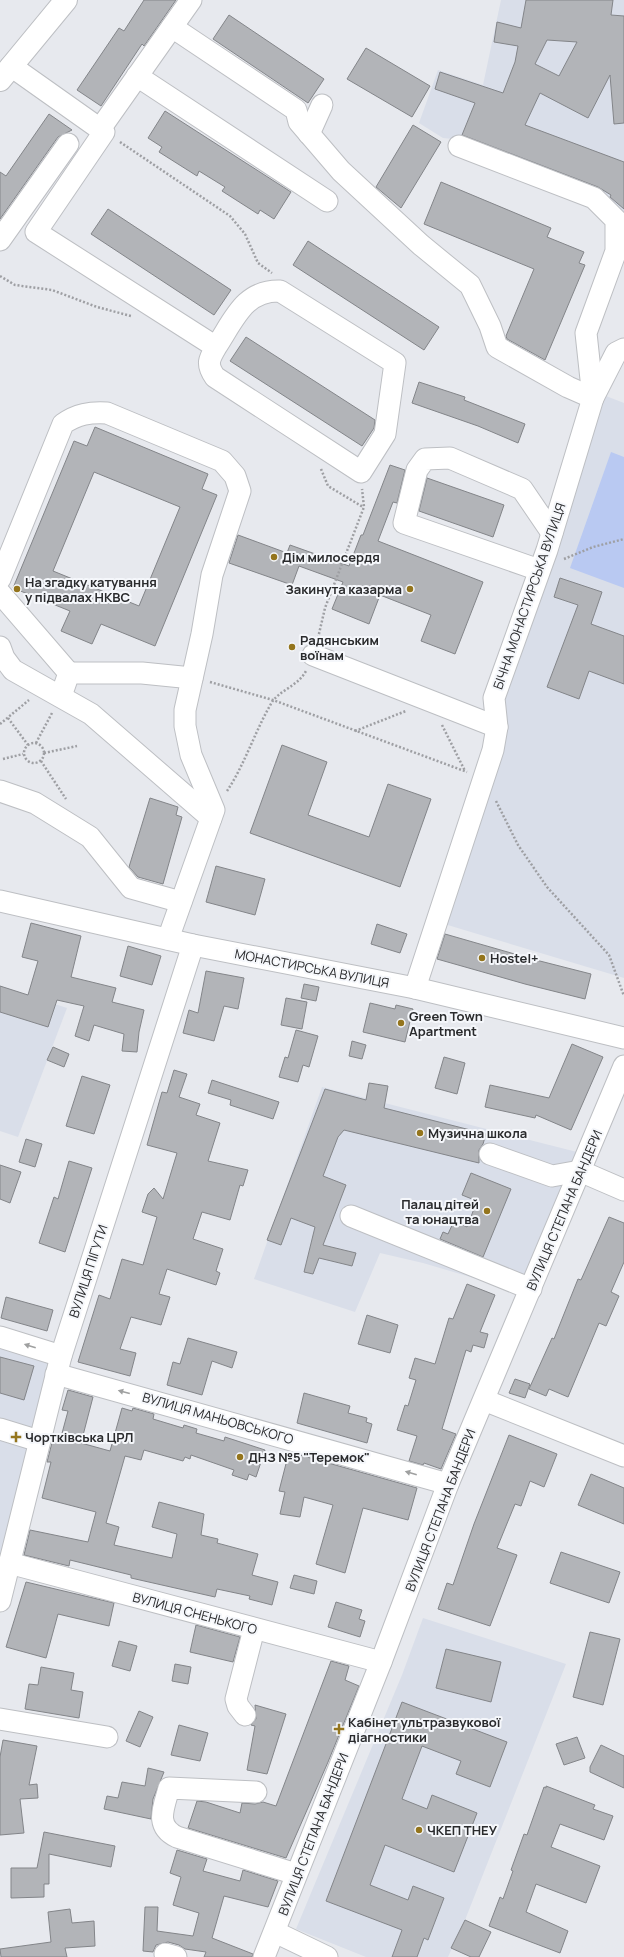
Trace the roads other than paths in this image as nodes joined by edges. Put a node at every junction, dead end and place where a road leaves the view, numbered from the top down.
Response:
1 (66, 0) edge
2 (191, 0) edge
3 (172, 27) junction
4 (6, 73) edge
5 (138, 76) junction
6 (322, 105) dead end
7 (102, 131) junction
8 (309, 134) junction
9 (68, 144) dead end
10 (459, 146) dead end
11 (327, 201) dead end
12 (0, 240) edge
13 (216, 347) junction
14 (624, 349) edge
15 (593, 398) junction
16 (552, 533) junction
17 (539, 570) junction
18 (0, 580) edge
19 (0, 647) edge
20 (313, 655) dead end
21 (69, 673) junction
22 (192, 678) junction
23 (53, 692) junction
24 (497, 727) junction
25 (0, 791) edge
26 (211, 818) junction
27 (0, 901) edge
28 (181, 902) junction
29 (168, 939) junction
30 (193, 945) junction
31 (415, 988) junction
32 (624, 1038) edge
33 (624, 1066) edge
34 (490, 1154) dead end
35 (580, 1172) junction
36 (624, 1190) edge
37 (351, 1216) dead end
38 (531, 1289) junction
39 (0, 1337) edge
40 (58, 1365) junction
41 (484, 1400) junction
42 (0, 1429) edge
43 (39, 1441) junction
44 (624, 1456) edge
45 (448, 1484) junction
46 (9, 1563) junction
47 (0, 1601) edge
48 (254, 1629) junction
49 (381, 1662) junction
50 (244, 1715) dead end
51 (0, 1719) edge
52 (107, 1737) dead end
53 (256, 1792) dead end
54 (296, 1874) junction
55 (275, 1932) junction
56 (264, 1957) edge
57 (327, 1957) edge

1 - 4 main road
2 - 3 street
3 - 5 street
3 - 8 street
4 - 7 street
5 - 7 street
5 - 11 street
6 - 8 street
7 - 13 street
8 - 15 street
9 - 12 street
10 - 15 street
13 - 13 street
14 - 15 street, БІЧНА МОНАСТИРСЬКА ВУЛИЦЯ
15 - 16 street, БІЧНА МОНАСТИРСЬКА ВУЛИЦЯ
16 - 17 street, БІЧНА МОНАСТИРСЬКА ВУЛИЦЯ
16 - 17 street
17 - 24 street, БІЧНА МОНАСТИРСЬКА ВУЛИЦЯ
18 - 21 street
18 - 22 street
19 - 23 street
20 - 24 street
21 - 22 street
21 - 23 street
22 - 26 street
23 - 26 street
24 - 31 street, БІЧНА МОНАСТИРСЬКА ВУЛИЦЯ
25 - 28 street
26 - 28 street
27 - 29 street, МОНАСТИРСЬКА ВУЛИЦЯ
28 - 29 street
29 - 30 street, МОНАСТИРСЬКА ВУЛИЦЯ
30 - 31 street, МОНАСТИРСЬКА ВУЛИЦЯ
30 - 40 street, ВУЛИЦЯ ПІГУТИ
31 - 32 street, МОНАСТИРСЬКА ВУЛИЦЯ
33 - 35 street, ВУЛИЦЯ СТЕПАНА БАНДЕРИ
34 - 35 street
35 - 36 street
35 - 38 street, ВУЛИЦЯ СТЕПАНА БАНДЕРИ
37 - 38 street
38 - 41 street, ВУЛИЦЯ СТЕПАНА БАНДЕРИ
40 -> 39 street, ВУЛИЦЯ МАНЬОВСЬКОГО
40 - 43 street, ВУЛИЦЯ ПІГУТИ
45 -> 40 street, ВУЛИЦЯ МАНЬОВСЬКОГО
41 - 44 street
41 - 45 street, ВУЛИЦЯ СТЕПАНА БАНДЕРИ
42 - 43 street
43 - 46 street, ВУЛИЦЯ ПІГУТИ
45 - 49 street, ВУЛИЦЯ СТЕПАНА БАНДЕРИ
46 - 47 street, ВУЛИЦЯ ПІГУТИ
46 - 48 street, ВУЛИЦЯ СНЕНЬКОГО
48 - 49 street, ВУЛИЦЯ СНЕНЬКОГО
48 - 50 street
49 - 54 street, ВУЛИЦЯ СТЕПАНА БАНДЕРИ
51 - 52 street
53 - 54 street
54 - 55 street, ВУЛИЦЯ СТЕПАНА БАНДЕРИ
55 - 56 street, ВУЛИЦЯ СТЕПАНА БАНДЕРИ
55 - 57 street

